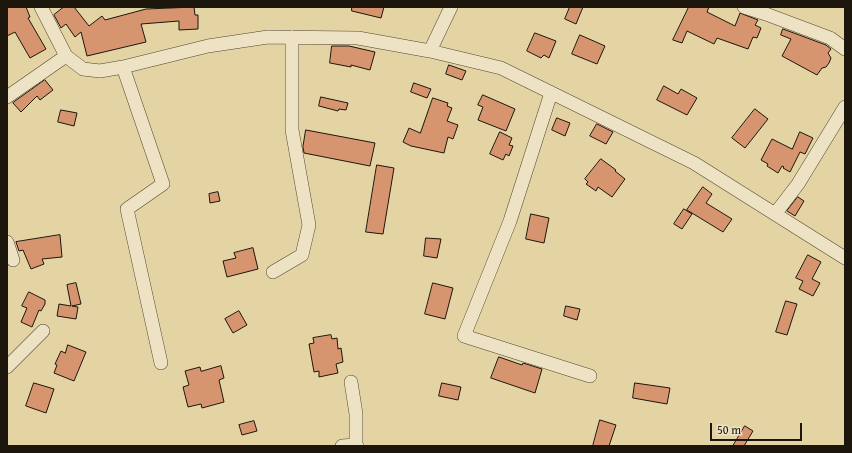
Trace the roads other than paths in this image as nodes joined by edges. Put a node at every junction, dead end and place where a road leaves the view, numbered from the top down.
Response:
1 (41, 7) edge
2 (451, 7) edge
3 (744, 7) edge
4 (768, 10) edge
5 (292, 36) junction
6 (845, 49) edge
7 (430, 51) junction
8 (66, 56) junction
9 (123, 67) junction
10 (552, 93) junction
11 (7, 97) edge
12 (845, 107) edge
13 (775, 214) junction
14 (7, 242) edge
15 (845, 258) edge
16 (13, 260) dead end
17 (273, 272) dead end
18 (43, 331) dead end
19 (161, 363) dead end
20 (7, 367) edge
21 (590, 376) dead end
22 (351, 382) dead end
23 (356, 445) edge
24 (342, 446) edge

1 - 8 street
2 - 7 street
3 - 4 street
4 - 6 street
5 - 7 street
5 - 9 street
5 - 17 street
7 - 10 street
8 - 9 street
8 - 11 street
9 - 19 street
10 - 13 street
10 - 21 street
12 - 13 street
13 - 15 street
14 - 16 street
18 - 20 street
22 - 23 street
23 - 24 street

